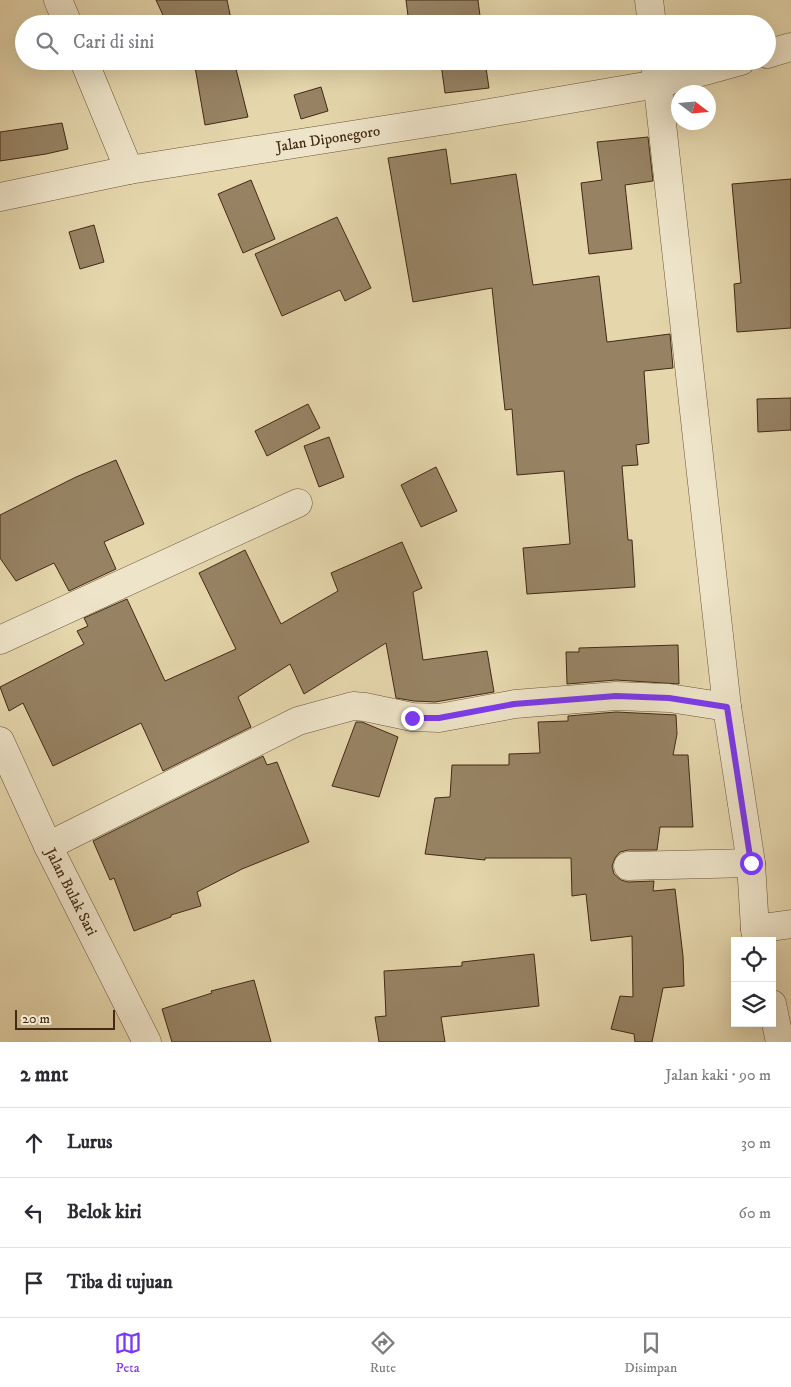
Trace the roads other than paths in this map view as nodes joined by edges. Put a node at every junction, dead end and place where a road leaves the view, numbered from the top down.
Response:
1 (58, 0) edge
2 (649, 0) edge
3 (64, 15) edge
4 (651, 15) edge
5 (791, 47) edge
6 (776, 51) edge
7 (88, 70) edge
8 (677, 70) edge
9 (656, 73) edge
10 (129, 170) junction
11 (0, 197) edge
12 (298, 503) dead end
13 (0, 640) edge
14 (727, 707) junction
15 (0, 740) edge
16 (48, 846) junction
17 (751, 863) junction
18 (628, 866) dead end
19 (791, 924) edge
20 (756, 935) edge
21 (776, 1023) edge
22 (147, 1042) edge
23 (780, 1042) edge

1 - 3 street
2 - 4 street
5 - 6 street
7 - 10 street
8 - 9 street, Jalan Diponegoro
9 - 10 street, Jalan Diponegoro
9 - 14 street
10 - 11 street, Jalan Diponegoro
12 - 13 street
14 - 16 street
14 - 17 street
15 - 16 street, Jalan Bulak Sari
16 - 22 street, Jalan Bulak Sari
17 - 18 street
17 - 20 street
19 - 20 street
21 - 23 street

